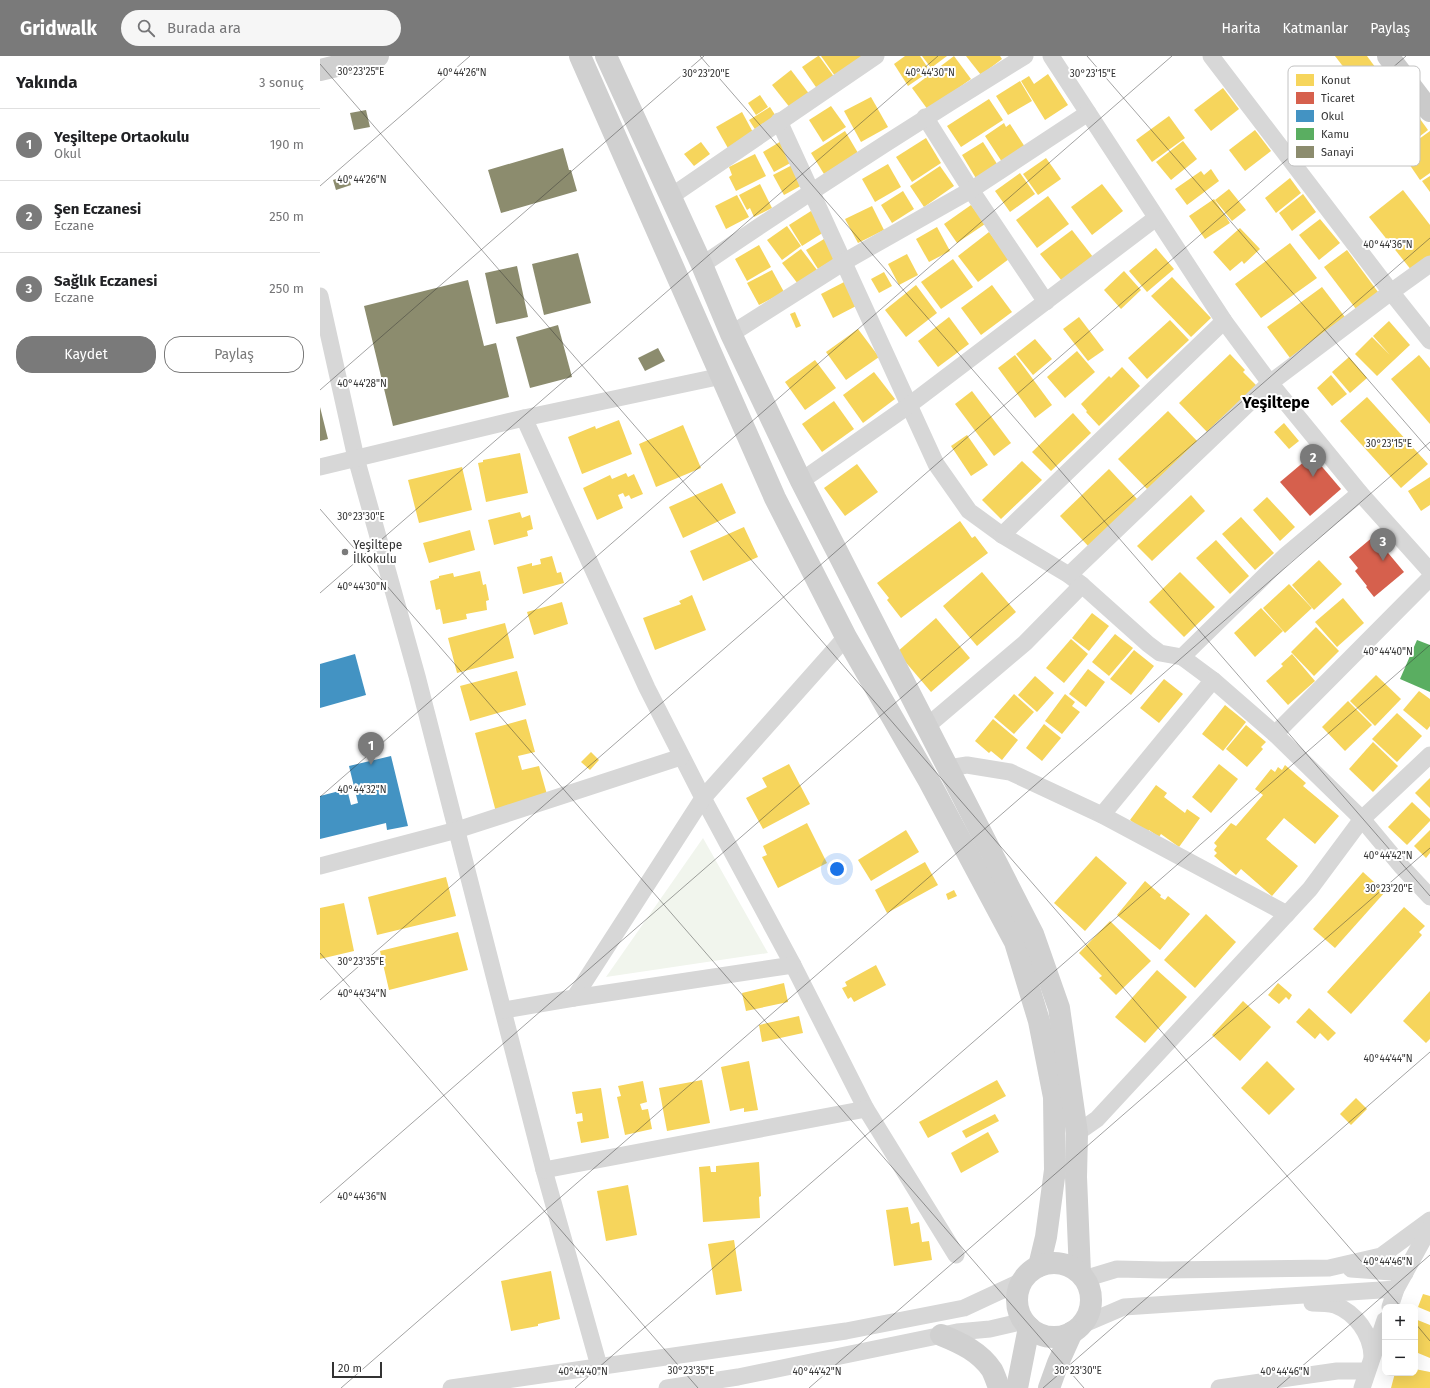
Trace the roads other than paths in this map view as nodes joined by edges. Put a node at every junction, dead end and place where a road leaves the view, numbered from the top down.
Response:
1 (378, 56) edge
2 (570, 56) edge
3 (580, 56) edge
4 (606, 56) edge
5 (876, 56) edge
6 (1025, 56) edge
7 (1050, 56) edge
8 (1211, 56) edge
9 (1388, 56) edge
10 (1396, 66) edge
11 (320, 70) edge
12 (593, 83) junction
13 (1420, 98) edge
14 (1430, 111) edge
15 (1088, 113) junction
16 (925, 117) junction
17 (779, 122) junction
18 (1288, 157) edge
19 (1295, 166) edge
20 (812, 190) junction
21 (971, 190) junction
22 (670, 197) junction
23 (1156, 218) junction
24 (844, 262) junction
25 (702, 264) junction
26 (1430, 264) edge
27 (1391, 292) junction
28 (320, 296) edge
29 (1046, 302) junction
30 (1224, 321) junction
31 (731, 334) junction
32 (1430, 341) edge
33 (722, 376) junction
34 (1270, 383) junction
35 (908, 406) junction
36 (524, 418) junction
37 (356, 458) junction
38 (320, 467) edge
39 (801, 481) junction
40 (1360, 493) junction
41 (1002, 535) junction
42 (1430, 571) edge
43 (1069, 575) junction
44 (1430, 578) edge
45 (1082, 585) junction
46 (846, 638) junction
47 (1182, 657) junction
48 (1213, 680) junction
49 (926, 727) junction
50 (1275, 734) junction
51 (681, 757) junction
52 (1430, 757) edge
53 (948, 768) junction
54 (703, 798) junction
55 (1102, 815) junction
56 (1362, 819) junction
57 (457, 830) junction
58 (320, 866) edge
59 (1430, 898) edge
60 (1287, 914) junction
61 (793, 965) junction
62 (574, 998) junction
63 (504, 1010) junction
64 (866, 1109) junction
65 (1077, 1133) junction
66 (544, 1170) junction
67 (1430, 1220) edge
68 (1430, 1226) edge
69 (956, 1255) dead end
70 (1038, 1266) junction
71 (1329, 1268) junction
72 (1405, 1273) junction
73 (1082, 1276) junction
74 (1022, 1282) junction
75 (1396, 1289) junction
76 (1232, 1300) junction
77 (1391, 1304) edge
78 (1026, 1324) junction
79 (1077, 1328) junction
80 (1382, 1329) edge
81 (941, 1335) junction
82 (1370, 1363) junction
83 (599, 1366) junction
84 (451, 1388) edge
85 (666, 1388) edge
86 (999, 1388) edge
87 (1017, 1388) edge
88 (1049, 1388) edge
89 (1219, 1388) edge
90 (1362, 1388) edge

1 - 11 main road
2 - 12 main road
3 - 12 main road
4 - 22 main road
5 - 17 street
6 - 16 street
7 - 15 street
8 - 18 street
9 - 10 main road
12 - 33 main road
13 - 14 main road
15 - 21 street
15 - 23 street
16 - 20 street
16 - 21 street
17 - 20 street
17 - 22 street
19 - 27 street
20 - 24 street
20 - 25 street
21 - 24 street
21 - 29 street
22 - 25 main road
23 - 29 street
23 - 30 street
24 - 31 street
24 - 35 street
25 - 31 main road
26 - 27 street
27 - 32 street
27 - 34 street
28 - 37 street
29 - 35 street
30 - 34 street
30 - 41 street
31 - 39 main road
33 - 36 street
33 - 46 main road
34 - 40 street
34 - 43 street
35 - 39 street
35 - 41 street
36 - 37 street
36 - 51 street
37 - 38 street
37 - 57 street
39 - 49 main road
40 - 42 street
40 - 47 street
41 - 43 street
43 - 45 street
44 - 50 street
45 - 47 street
45 - 49 street
46 - 54 street
46 - 70 main road
47 - 48 street
48 - 50 street
48 - 55 street
49 - 53 main road
50 - 56 street
51 - 54 street
51 - 57 street
52 - 56 street
53 - 55 street
53 - 65 main road
54 - 61 street
54 - 62 street
55 - 60 street
56 - 59 street
56 - 60 street
57 - 58 street
57 - 63 street
60 - 65 street
61 - 62 street
61 - 64 street
62 - 63 street
63 - 66 street
64 - 66 street
64 - 69 street
65 - 73 main road
66 - 83 street
67 - 71 street
68 - 72 street
70 - 73 main road
70 - 74 main road
71 - 72 street
71 - 73 street
72 - 75 street
73 - 79 main road
74 - 78 main road
74 - 83 street
75 - 76 street
75 - 77 street
76 - 79 street
76 - 82 street
78 - 79 main road
78 - 81 street
78 - 87 main road
79 - 88 main road
80 - 82 street
81 - 85 street
81 - 86 main road
82 - 89 street
82 - 90 street
83 - 84 street

